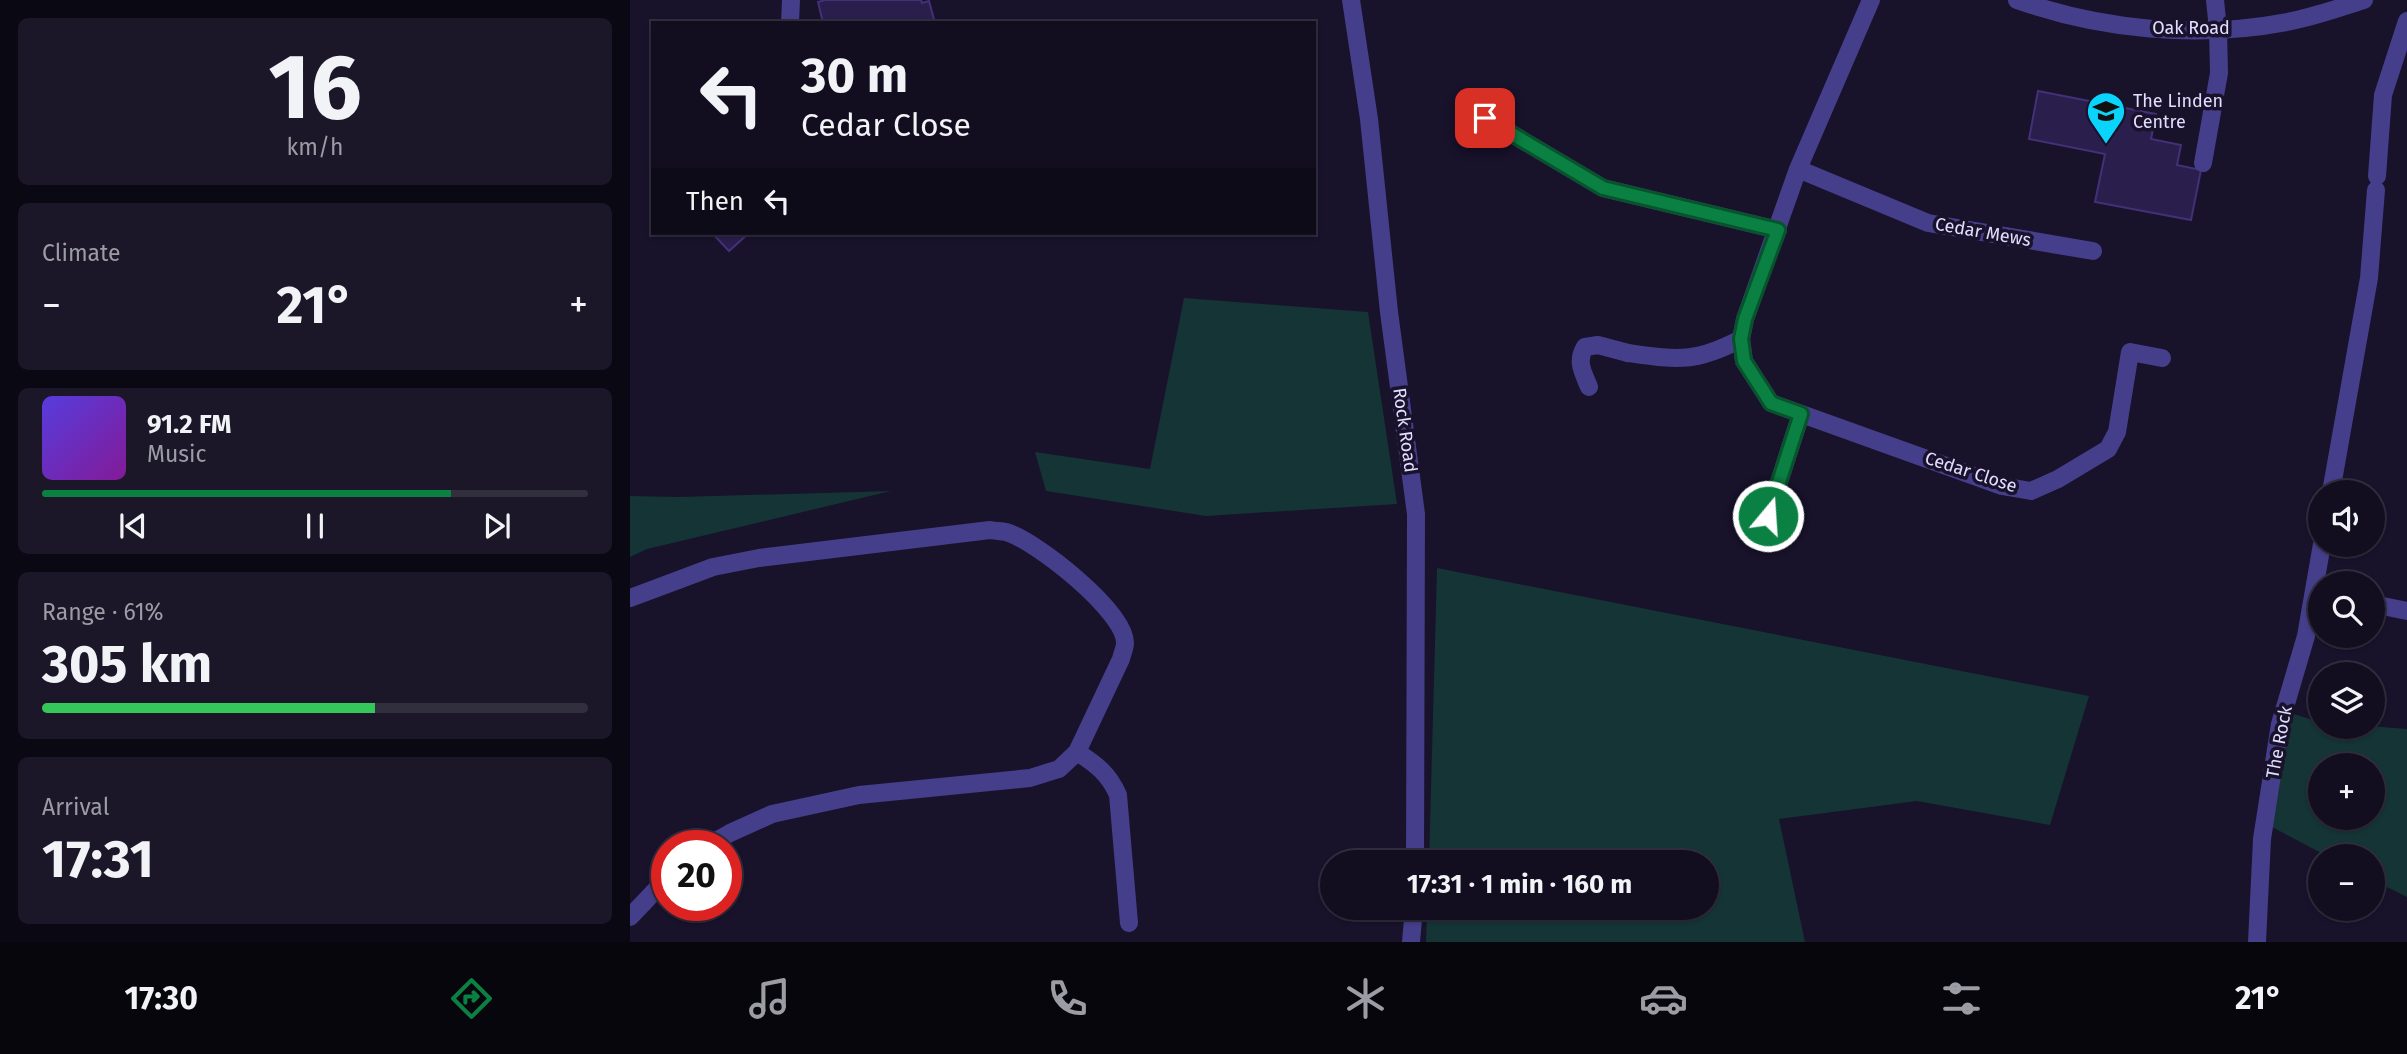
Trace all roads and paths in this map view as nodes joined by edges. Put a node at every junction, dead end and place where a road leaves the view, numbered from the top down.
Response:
1 (790, 0) edge
2 (1351, 0) edge
3 (1871, 0) edge
4 (2017, 0) edge
5 (2215, 0) edge
6 (2364, 0) edge
7 (790, 21) edge
8 (2407, 21) edge
9 (2218, 29) junction
10 (1485, 118) dead end
11 (2203, 163) dead end
12 (1798, 169) junction
13 (1778, 230) junction
14 (2093, 251) dead end
15 (1741, 339) junction
16 (2162, 358) dead end
17 (1589, 387) dead end
18 (1801, 414) junction
19 (2333, 480) edge
20 (1768, 516) dead end
21 (2320, 557) edge
22 (630, 598) edge
23 (2385, 606) edge
24 (2407, 611) edge
25 (1077, 752) junction
26 (735, 830) edge
27 (1415, 850) edge
28 (651, 895) edge
29 (630, 917) edge
30 (1413, 920) edge
31 (1129, 923) dead end
32 (1411, 942) edge
33 (2257, 942) edge

1 - 7 street
2 - 27 street, Rock Road
3 - 12 street
4 - 9 street, Oak Road
5 - 9 street
6 - 9 street, Oak Road
8 - 19 street
9 - 11 street
10 - 13 street
12 - 13 street
12 - 14 street, Cedar Mews
13 - 15 street
15 - 17 street
15 - 18 street, Cedar Close
16 - 18 street, Cedar Close
18 - 20 street
21 - 33 street, The Rock
22 - 25 street
23 - 24 street
25 - 26 street
25 - 31 street
28 - 29 street
30 - 32 street

